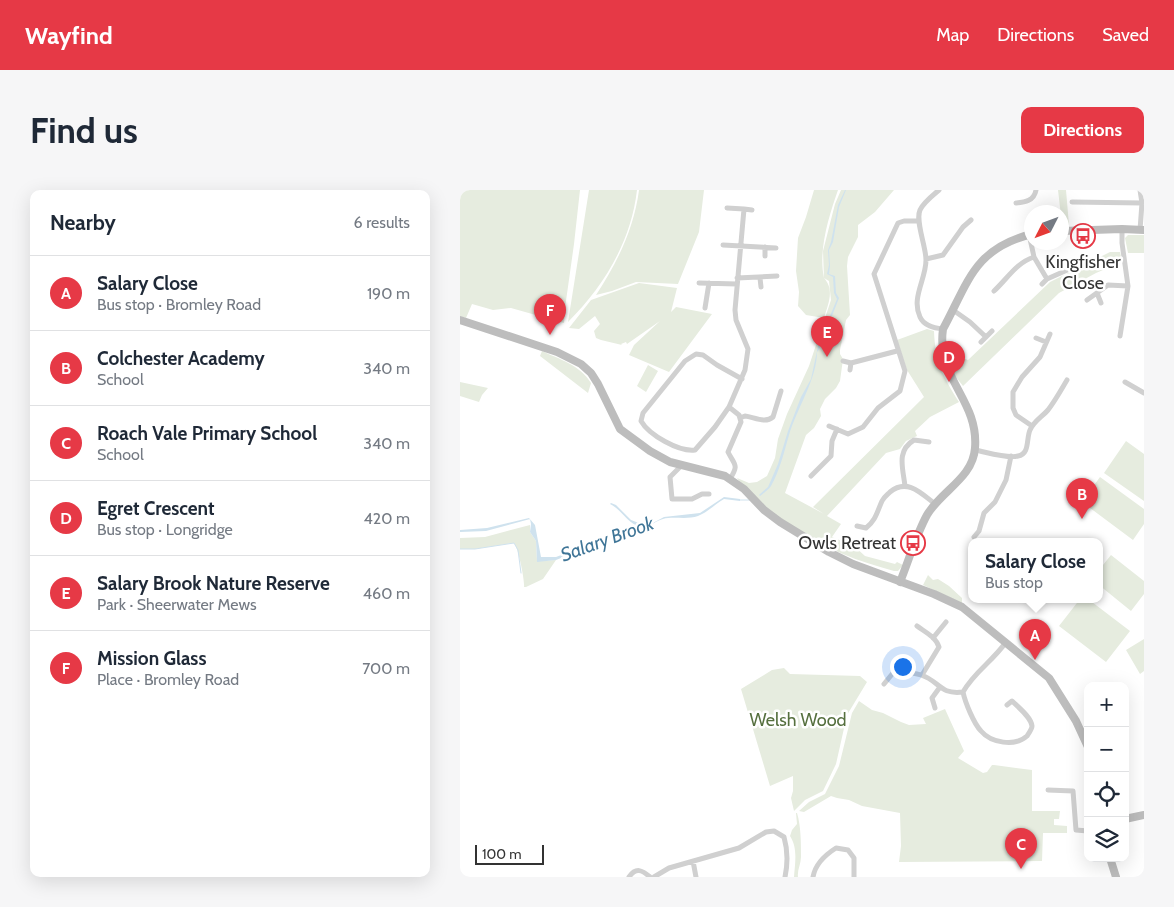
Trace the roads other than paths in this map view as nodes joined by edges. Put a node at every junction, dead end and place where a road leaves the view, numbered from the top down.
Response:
1 (937, 190) edge
2 (1036, 190) edge
3 (1140, 190) edge
4 (1072, 202) dead end
5 (1016, 203) dead end
6 (1142, 203) junction
7 (727, 208) dead end
8 (744, 209) junction
9 (752, 210) dead end
10 (971, 220) dead end
11 (918, 221) junction
12 (1122, 229) junction
13 (1142, 230) edge
14 (1069, 231) edge
15 (1024, 236) edge
16 (723, 245) dead end
17 (740, 246) junction
18 (766, 247) junction
19 (776, 248) dead end
20 (1033, 250) edge
21 (765, 256) dead end
22 (1034, 257) junction
23 (926, 259) junction
24 (1074, 267) dead end
25 (777, 276) dead end
26 (737, 278) junction
27 (760, 278) junction
28 (1047, 278) junction
29 (699, 283) dead end
30 (709, 283) junction
31 (737, 284) junction
32 (1042, 284) dead end
33 (1128, 286) junction
34 (761, 287) dead end
35 (994, 291) dead end
36 (1097, 293) junction
37 (1087, 300) dead end
38 (1101, 303) dead end
39 (705, 308) dead end
40 (953, 310) junction
41 (460, 320) edge
42 (943, 329) junction
43 (992, 332) dead end
44 (1050, 334) dead end
45 (1120, 336) dead end
46 (986, 337) junction
47 (1036, 338) dead end
48 (981, 342) dead end
49 (1046, 342) junction
50 (897, 351) junction
51 (843, 361) dead end
52 (851, 363) junction
53 (850, 370) dead end
54 (742, 379) junction
55 (1067, 380) dead end
56 (1125, 382) dead end
57 (781, 391) dead end
58 (1144, 393) edge
59 (729, 407) junction
60 (740, 418) junction
61 (829, 426) dead end
62 (1032, 426) junction
63 (837, 429) junction
64 (929, 442) dead end
65 (975, 450) junction
66 (1011, 456) junction
67 (681, 466) junction
68 (810, 476) dead end
69 (730, 479) junction
70 (905, 486) junction
71 (709, 494) dead end
72 (935, 504) junction
73 (857, 526) dead end
74 (866, 528) junction
75 (867, 534) dead end
76 (974, 537) dead end
77 (900, 582) junction
78 (946, 622) dead end
79 (917, 626) dead end
80 (933, 638) junction
81 (1006, 642) junction
82 (922, 675) junction
83 (884, 684) dead end
84 (940, 687) junction
85 (963, 692) junction
86 (1017, 696) dead end
87 (1012, 701) junction
88 (1007, 705) dead end
89 (934, 708) dead end
90 (1084, 738) edge
91 (1048, 790) dead end
92 (1144, 814) edge
93 (1129, 818) edge
94 (1084, 831) edge
95 (693, 862) junction
96 (1111, 862) edge
97 (629, 877) edge
98 (652, 877) edge
99 (696, 877) edge
100 (786, 877) edge
101 (813, 877) edge
102 (854, 877) edge
103 (1116, 877) edge

1 - 11 street
2 - 5 street
3 - 6 street
4 - 6 street
6 - 13 street
7 - 8 street
8 - 9 street
8 - 17 street
10 - 23 street
11 - 23 street
11 - 50 street
12 - 13 street
12 - 14 street
12 - 33 street
15 - 40 street
16 - 17 street
17 - 18 street
17 - 26 street
18 - 19 street
18 - 21 street
20 - 22 street
22 - 28 street
22 - 35 street
23 - 42 street
24 - 28 street
25 - 27 street
26 - 27 street
26 - 31 street
27 - 34 street
28 - 32 street
29 - 30 street
30 - 31 street
30 - 39 street
31 - 54 street
33 - 36 street
33 - 45 street
36 - 37 street
36 - 38 street
40 - 42 street
40 - 46 street
41 - 67 street
42 - 65 street
43 - 46 street
44 - 49 street
46 - 48 street
47 - 49 street
49 - 62 street
50 - 52 street
50 - 63 street
51 - 52 street
52 - 53 street
54 - 59 street
54 - 59 street
55 - 62 street
56 - 58 street
57 - 60 street
59 - 60 street
60 - 69 street
61 - 63 street
62 - 66 street
63 - 68 street
64 - 70 street
65 - 66 street
65 - 72 street
66 - 76 street
67 - 69 street
67 - 71 street
69 - 77 street
70 - 72 street
70 - 74 street
72 - 77 street
73 - 74 street
74 - 75 street
77 - 81 street
78 - 80 street
79 - 80 street
80 - 82 street
81 - 85 street
81 - 90 street
82 - 83 street
82 - 84 street
84 - 85 street
84 - 89 street
85 - 87 street
86 - 87 street
87 - 88 street
91 - 94 street
92 - 93 street
95 - 98 street
95 - 99 street
95 - 100 street
96 - 103 street
97 - 98 street
101 - 102 street

